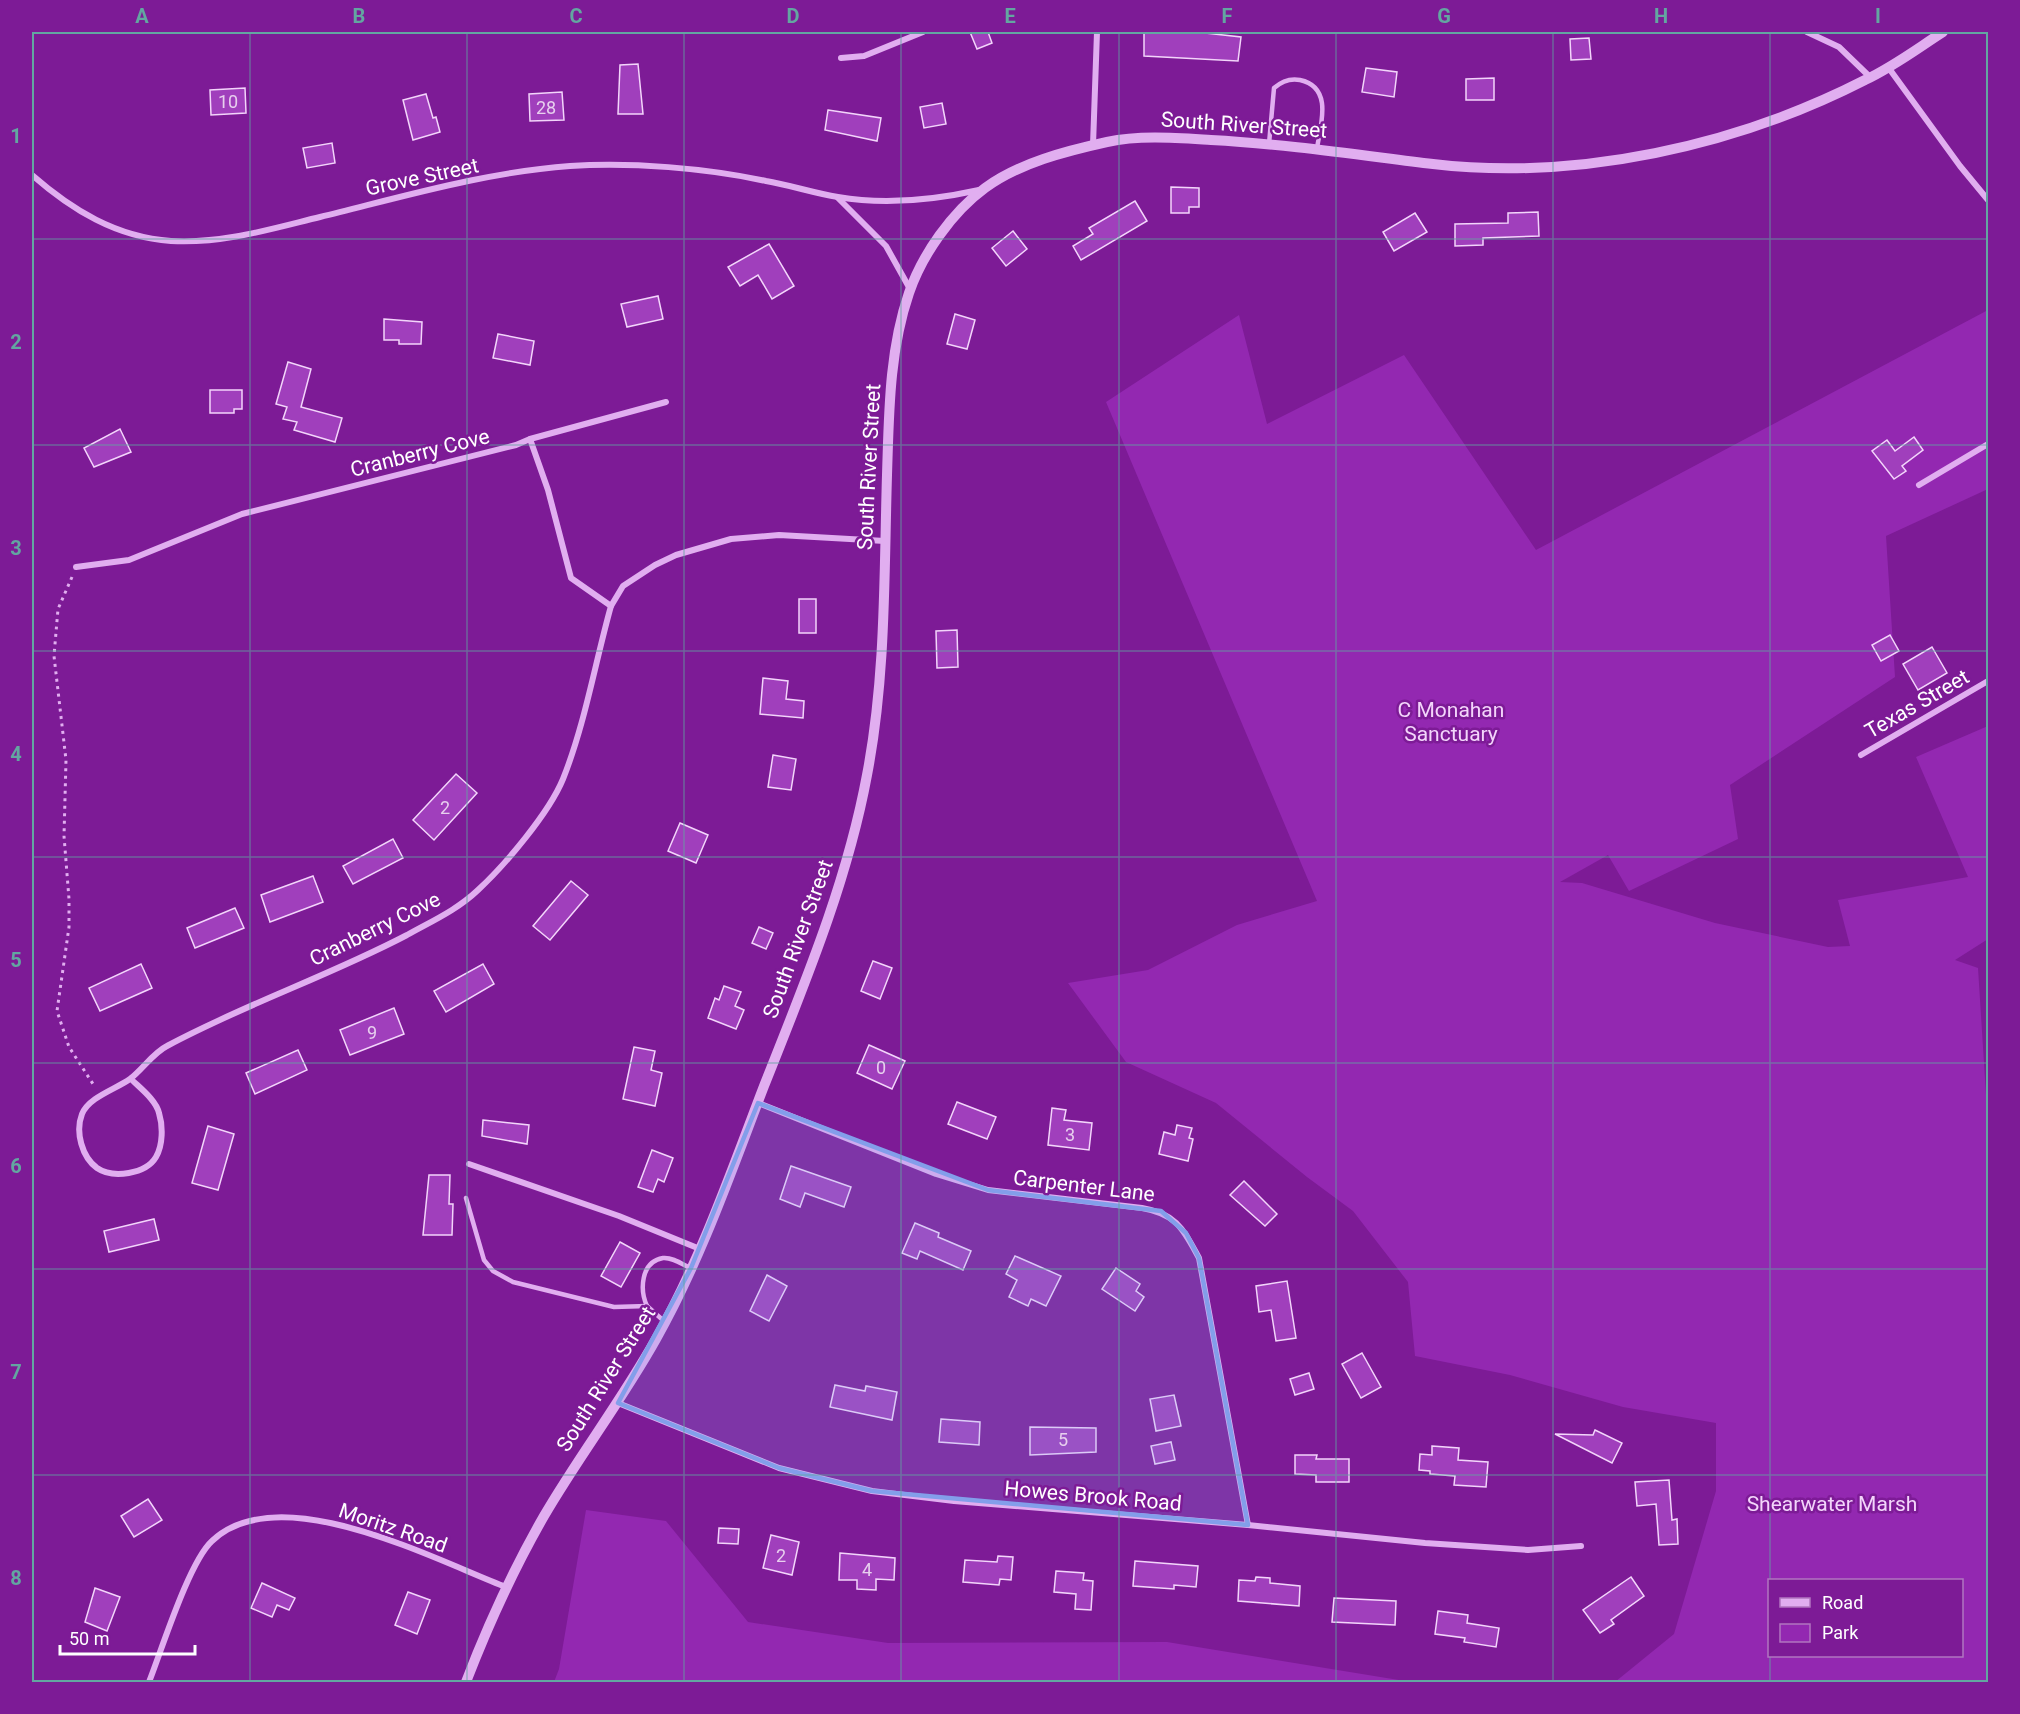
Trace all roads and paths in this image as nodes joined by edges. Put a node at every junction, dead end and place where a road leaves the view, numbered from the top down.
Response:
1 (923, 32) edge
2 (1097, 32) edge
3 (1807, 32) edge
4 (1943, 32) edge
5 (841, 58) dead end
6 (1888, 67) junction
7 (1871, 78) junction
8 (1269, 144) junction
9 (1093, 146) junction
10 (1317, 149) junction
11 (32, 175) edge
12 (983, 189) junction
13 (838, 197) junction
14 (1989, 200) edge
15 (910, 289) junction
16 (666, 402) dead end
17 (530, 439) junction
18 (1989, 444) edge
19 (1919, 485) dead end
20 (885, 541) junction
21 (76, 567) joint
22 (610, 606) junction
23 (1989, 681) edge
24 (1862, 755) dead end
25 (131, 1079) junction
26 (102, 1096) junction
27 (758, 1103) junction
28 (469, 1164) dead end
29 (466, 1198) dead end
30 (700, 1249) junction
31 (691, 1268) junction
32 (646, 1306) junction
33 (665, 1322) junction
34 (618, 1403) junction
35 (1248, 1525) junction
36 (1581, 1546) dead end
37 (506, 1587) junction
38 (149, 1683) edge
39 (466, 1683) edge

1 - 5 street
2 - 9 street
3 - 7 street
4 - 6 street, South River Street
6 - 7 street, South River Street
6 - 14 street
7 - 10 street, South River Street
8 - 9 street, South River Street
8 - 10 street, South River Street
8 - 10 lane
9 - 12 street, South River Street
11 - 13 street, Grove Street
12 - 13 street, Grove Street
12 - 15 street, South River Street
13 - 15 street
15 - 20 street, South River Street
16 - 17 street, Cranberry Cove
17 - 21 street, Cranberry Cove
17 - 22 street
18 - 19 street
20 - 22 street, Cranberry Cove
20 - 27 street, South River Street
21 - 26 path
22 - 25 street, Cranberry Cove
23 - 24 street, Texas Street
25 - 26 street, Cranberry Cove
25 - 26 street, Cranberry Cove
27 - 30 street, South River Street
27 - 35 street, Carpenter Lane
28 - 30 street
29 - 32 lane
30 - 31 street, South River Street
31 - 32 lane
31 - 33 street, South River Street
32 - 33 lane
33 - 34 street, South River Street
34 - 35 street, Howes Brook Road
34 - 37 street, South River Street
35 - 36 street, Howes Brook Road
37 - 38 street, Moritz Road
37 - 39 street, South River Street

